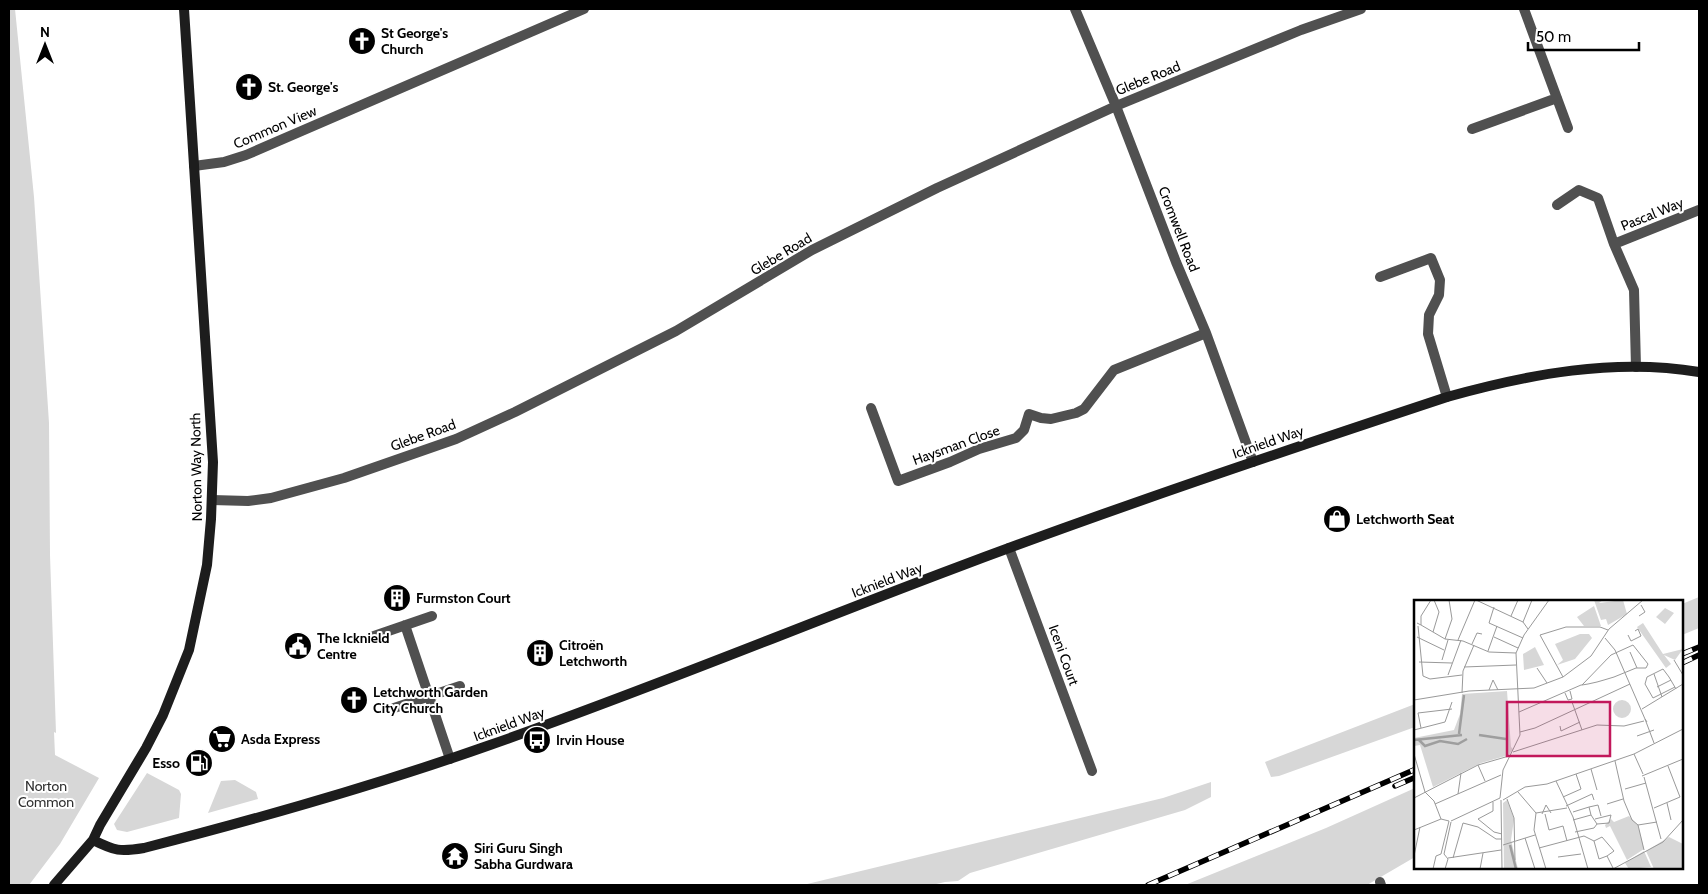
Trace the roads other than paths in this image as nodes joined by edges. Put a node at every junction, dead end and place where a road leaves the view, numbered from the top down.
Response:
1 (184, 9) edge
2 (584, 9) edge
3 (1075, 9) edge
4 (1361, 9) edge
5 (1524, 9) edge
6 (1557, 98) junction
7 (1116, 106) junction
8 (1568, 128) dead end
9 (1472, 130) dead end
10 (194, 166) junction
11 (1557, 205) dead end
12 (1699, 210) edge
13 (1614, 244) junction
14 (1380, 277) dead end
15 (1206, 332) junction
16 (1636, 367) junction
17 (1699, 372) edge
18 (1447, 396) junction
19 (871, 408) dead end
20 (1253, 462) junction
21 (212, 500) junction
22 (1009, 548) junction
23 (432, 616) dead end
24 (405, 625) junction
25 (371, 637) dead end
26 (460, 686) dead end
27 (429, 695) junction
28 (394, 708) dead end
29 (450, 759) junction
30 (1092, 771) dead end
31 (93, 840) junction
32 (54, 885) edge

1 - 10 street, Norton Way North
2 - 10 street, Common View
3 - 7 street, Cromwell Road
4 - 7 street, Glebe Road
5 - 6 street
6 - 8 street
6 - 9 street
7 - 15 street, Cromwell Road
7 - 21 street, Glebe Road
10 - 21 street, Norton Way North
11 - 13 street, Pascal Way
12 - 13 street, Pascal Way
13 - 16 street, Pascal Way
14 - 18 street
15 - 19 street, Haysman Close
15 - 20 street, Cromwell Road
16 - 17 street, Icknield Way
16 - 18 street, Icknield Way
18 - 20 street, Icknield Way
20 - 22 street, Icknield Way
21 - 31 street, Norton Way North
22 - 29 street, Icknield Way
22 - 30 street, Iceni Court
23 - 24 street
24 - 25 street
24 - 27 street
26 - 27 street
27 - 28 street
27 - 29 street
29 - 31 street, Icknield Way
31 - 32 street, Norton Way North

